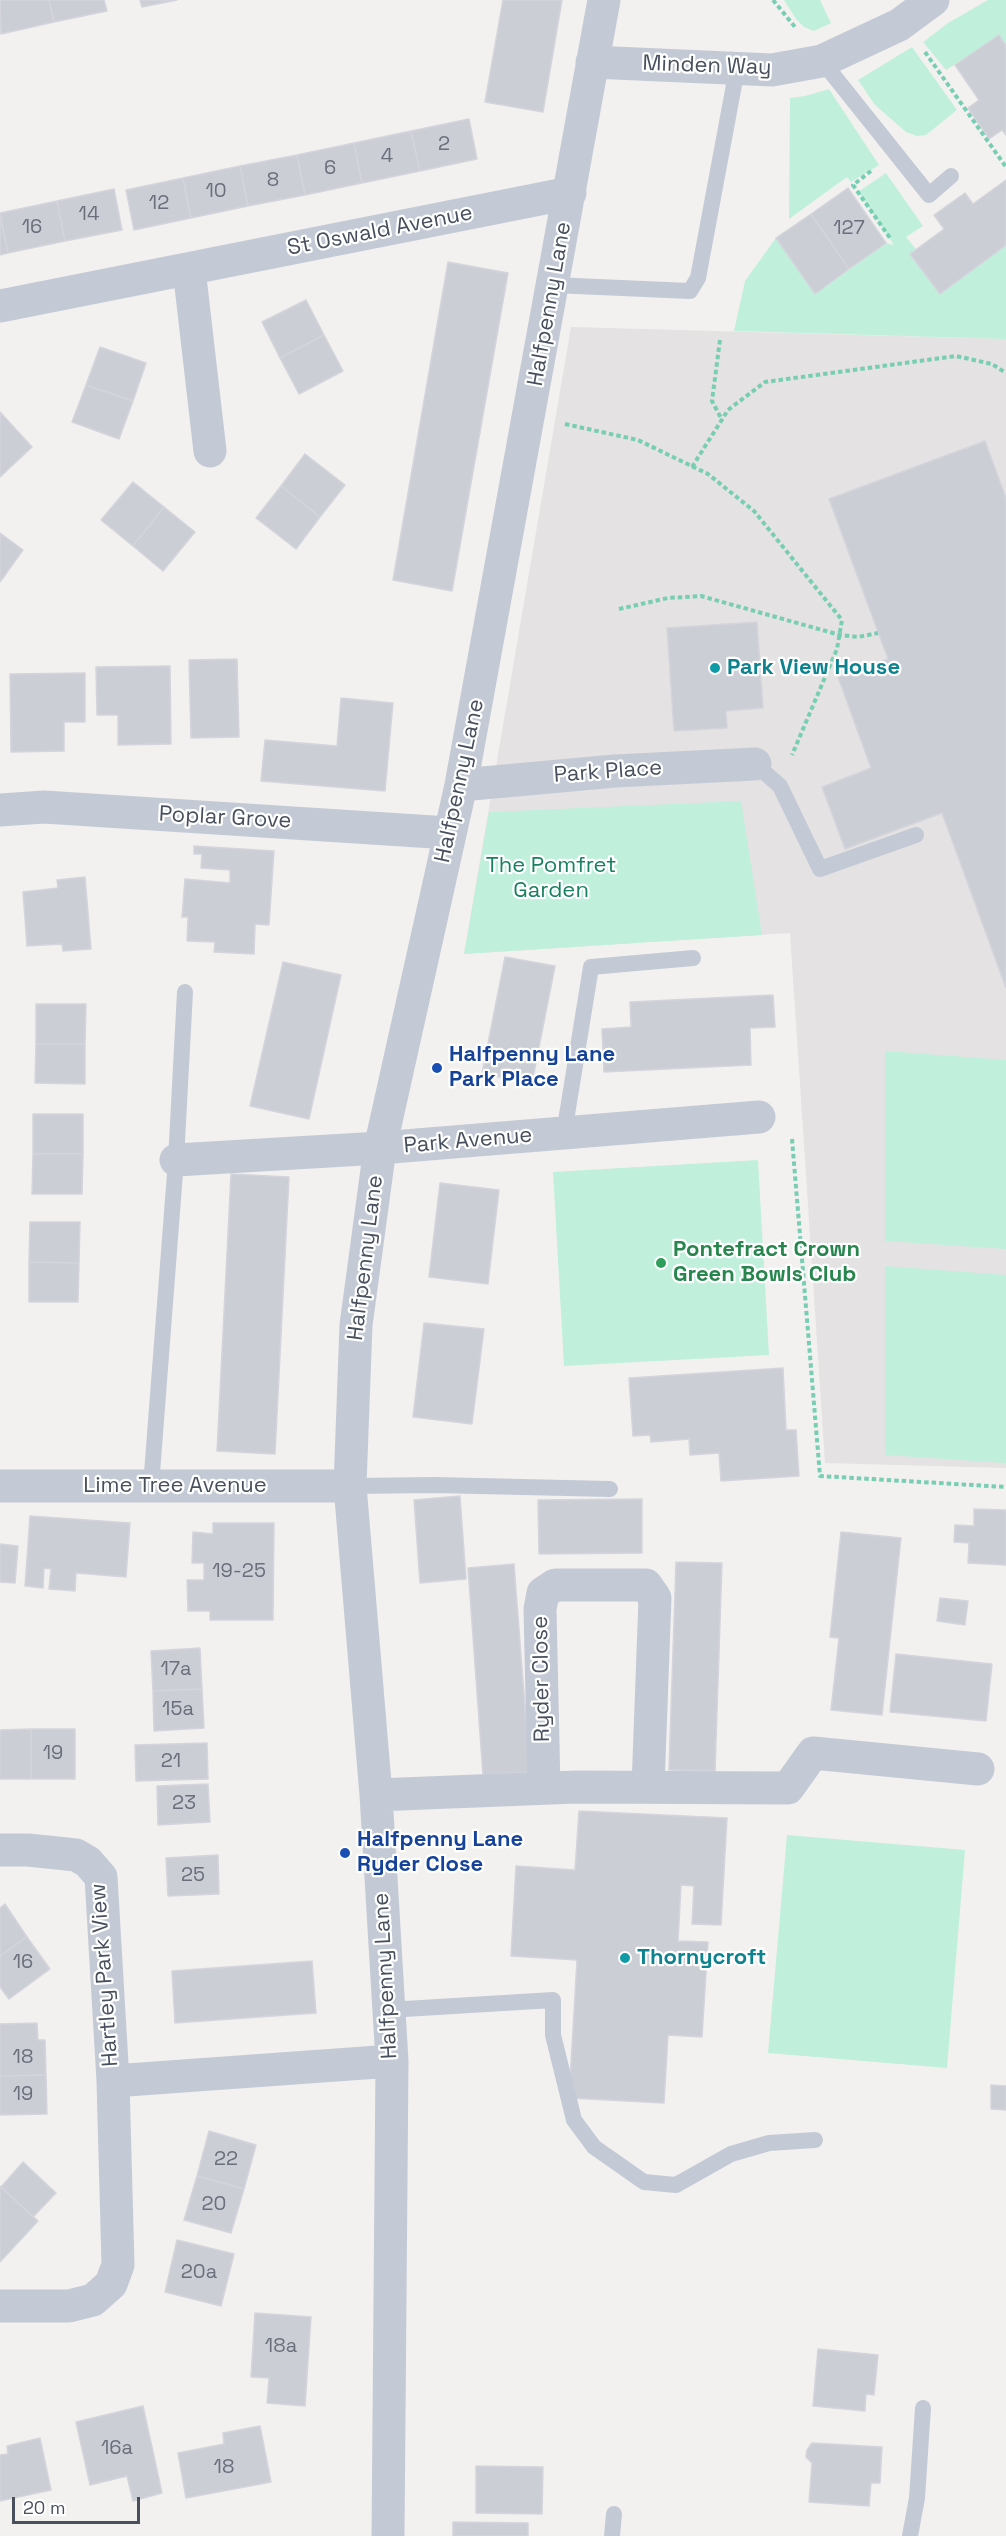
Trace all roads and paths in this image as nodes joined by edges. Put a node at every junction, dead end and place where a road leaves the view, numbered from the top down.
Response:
1 (604, 0) edge
2 (933, 0) edge
3 (921, 46) dead end
4 (822, 61) junction
5 (592, 62) junction
6 (737, 69) junction
7 (896, 154) junction
8 (1006, 167) edge
9 (951, 176) dead end
10 (570, 193) junction
11 (890, 238) dead end
12 (189, 269) junction
13 (554, 285) junction
14 (0, 306) edge
15 (720, 340) dead end
16 (1006, 373) edge
17 (722, 420) junction
18 (562, 424) dead end
19 (210, 451) dead end
20 (692, 467) junction
21 (619, 609) dead end
22 (878, 633) dead end
23 (840, 635) junction
24 (755, 764) joint
25 (461, 785) junction
26 (780, 786) junction
27 (0, 810) edge
28 (449, 833) junction
29 (916, 835) dead end
30 (693, 958) dead end
31 (185, 992) dead end
32 (759, 1117) joint
33 (564, 1133) junction
34 (380, 1148) junction
35 (176, 1160) junction
36 (0, 1486) edge
37 (151, 1486) junction
38 (350, 1486) junction
39 (1006, 1486) edge
40 (610, 1489) dead end
41 (978, 1769) dead end
42 (648, 1787) junction
43 (544, 1788) junction
44 (376, 1795) junction
45 (0, 1851) edge
46 (388, 2010) junction
47 (392, 2061) junction
48 (113, 2081) junction
49 (814, 2140) dead end
50 (0, 2306) edge
51 (923, 2408) dead end
52 (614, 2514) dead end
53 (388, 2536) edge
54 (612, 2536) edge
55 (909, 2536) edge

1 - 5 street, Halfpenny Lane
2 - 4 street, Minden Way
3 - 8 path
4 - 6 street, Minden Way
4 - 7 lane
5 - 6 street, Minden Way
5 - 10 street, Halfpenny Lane
6 - 13 lane
7 - 9 lane
7 - 11 path
10 - 12 street, St Oswald Avenue
10 - 13 street, Halfpenny Lane
12 - 14 street, St Oswald Avenue
12 - 19 street
13 - 25 street, Halfpenny Lane
15 - 17 path
16 - 17 path
17 - 20 path
18 - 20 path
20 - 23 path
21 - 23 path
22 - 23 path
23 - 26 path
24 - 25 street, Park Place
24 - 26 lane
25 - 28 street, Halfpenny Lane
26 - 29 lane
27 - 28 street, Poplar Grove
28 - 34 street, Halfpenny Lane
30 - 33 lane
31 - 35 lane
32 - 33 street, Park Avenue
32 - 39 path
33 - 34 street, Park Avenue
34 - 35 street, Park Avenue
34 - 38 street, Halfpenny Lane
35 - 37 lane
36 - 37 street, Lime Tree Avenue
37 - 38 street, Lime Tree Avenue
38 - 40 lane
38 - 44 street, Halfpenny Lane
41 - 42 street
42 - 43 street
42 - 43 street, Ryder Close
43 - 44 street
44 - 46 street, Halfpenny Lane
45 - 48 street, Hartley Park View
46 - 47 street, Halfpenny Lane
46 - 49 lane
47 - 48 street, Hartley Park View
47 - 53 street, Halfpenny Lane
48 - 50 street
51 - 55 lane
52 - 54 lane

